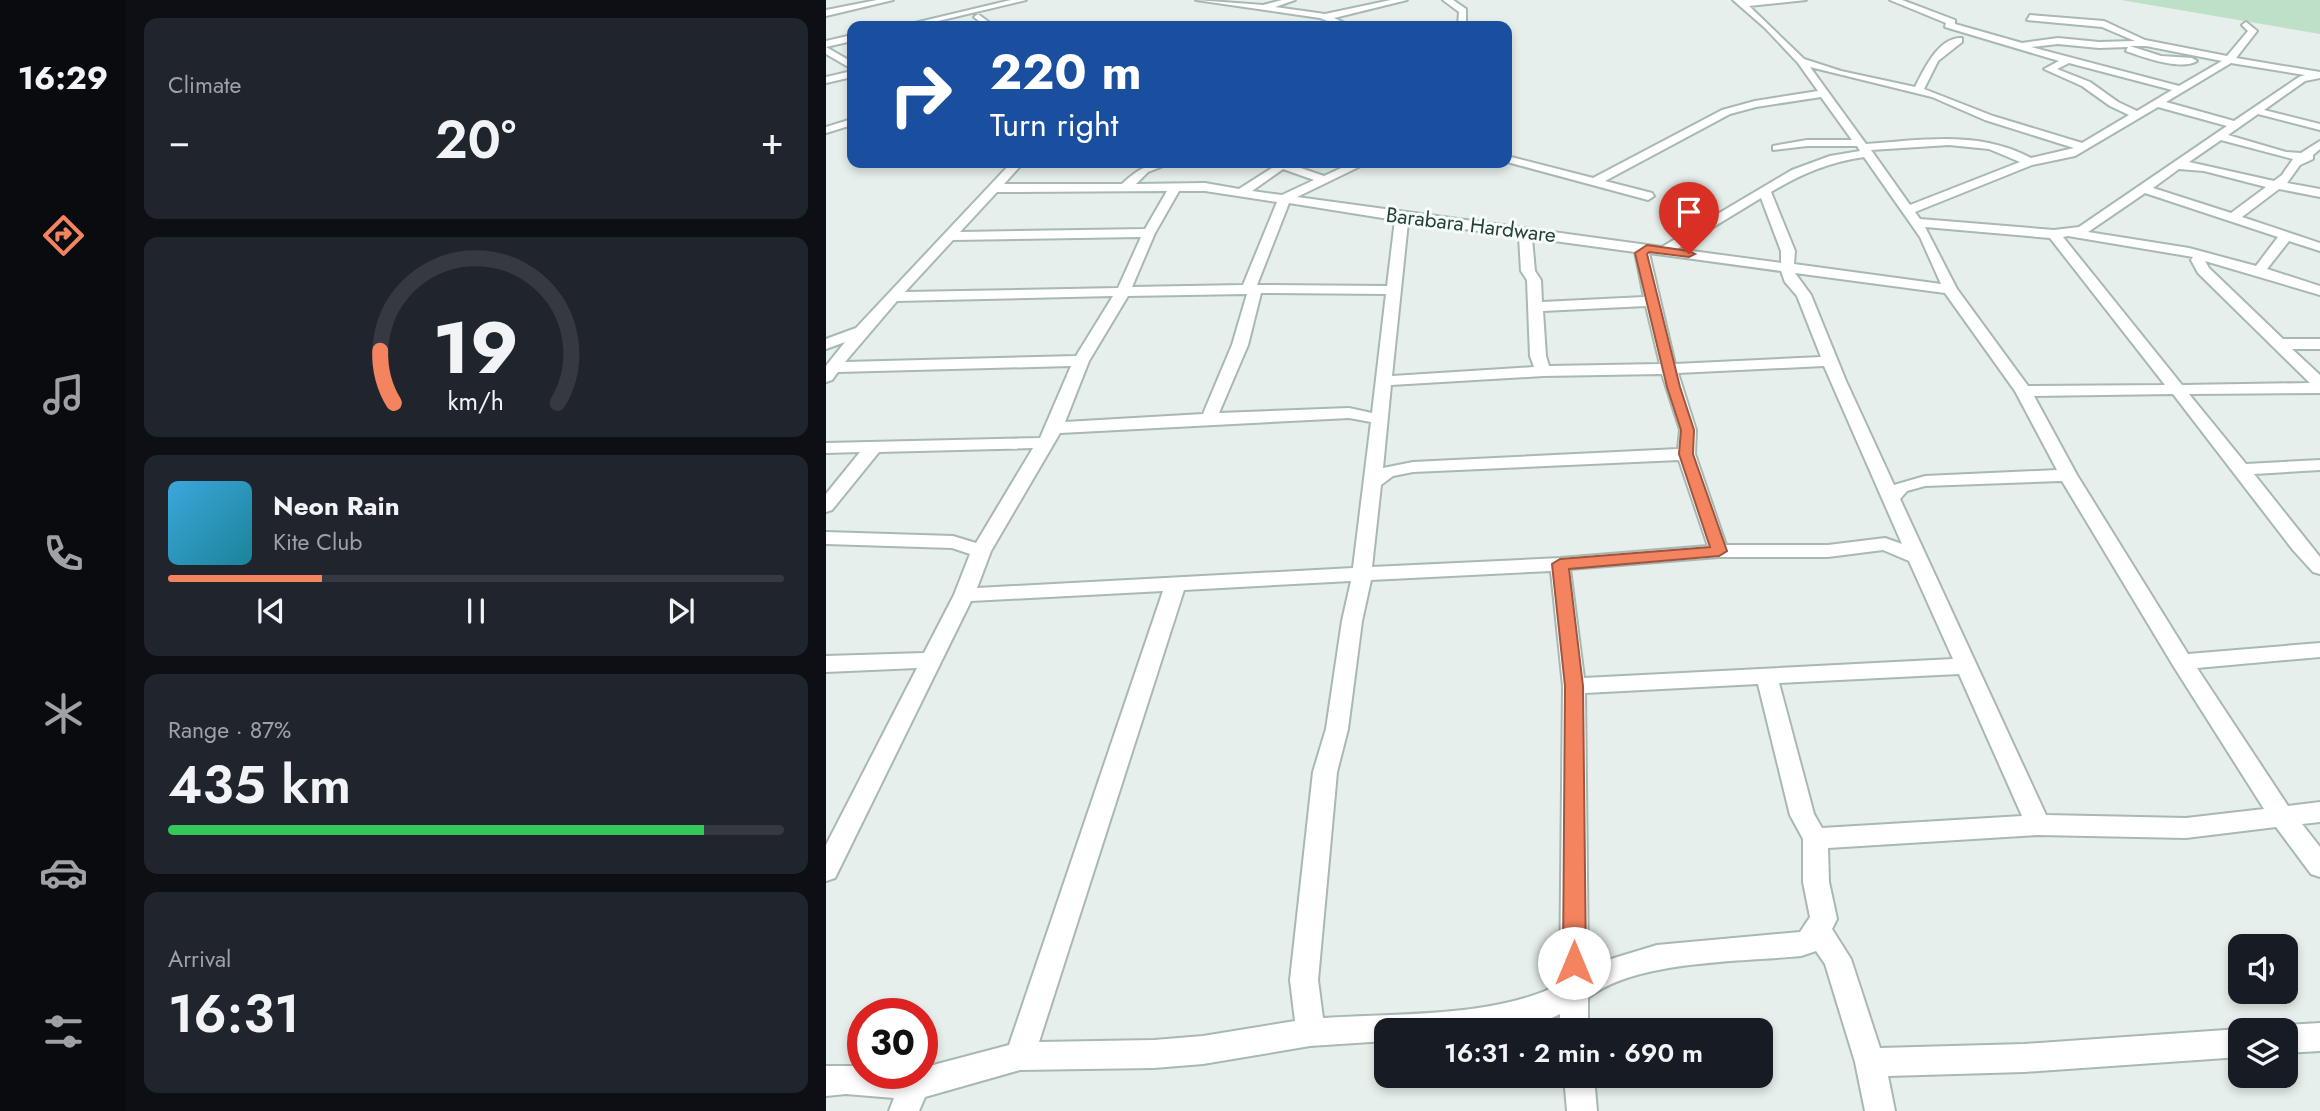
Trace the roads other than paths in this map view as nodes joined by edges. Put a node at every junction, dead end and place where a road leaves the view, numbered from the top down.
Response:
1 (889, 0) edge
2 (1022, 0) edge
3 (1200, 0) edge
4 (1291, 0) edge
5 (1403, 0) edge
6 (1447, 0) edge
7 (1802, 0) edge
8 (1894, 0) edge
9 (1740, 2) edge
10 (1263, 8) junction
11 (826, 13) edge
12 (978, 17) dead end
13 (1325, 17) junction
14 (2030, 18) dead end
15 (928, 21) edge
16 (983, 21) edge
17 (1335, 21) edge
18 (1462, 21) edge
19 (2254, 28) dead end
20 (847, 39) edge
21 (1959, 40) dead end
22 (2110, 43) junction
23 (2152, 43) junction
24 (826, 44) edge
25 (2023, 45) junction
26 (826, 50) edge
27 (2070, 60) junction
28 (1801, 61) junction
29 (2228, 61) junction
30 (847, 63) edge
31 (2311, 74) edge
32 (847, 75) edge
33 (826, 80) edge
34 (2095, 89) junction
35 (2179, 89) junction
36 (1918, 91) junction
37 (1825, 93) junction
38 (2154, 104) junction
39 (2257, 111) junction
40 (2137, 115) junction
41 (847, 124) edge
42 (2235, 125) junction
43 (1986, 126) junction
44 (2320, 127) edge
45 (826, 130) edge
46 (2220, 136) junction
47 (1977, 143) junction
48 (2320, 144) edge
49 (2083, 147) junction
50 (1777, 148) dead end
51 (1864, 148) junction
52 (2302, 158) junction
53 (2320, 158) edge
54 (1512, 160) edge
55 (2029, 162) junction
56 (2175, 166) junction
57 (1012, 168) edge
58 (1152, 168) edge
59 (1278, 168) edge
60 (1290, 168) edge
61 (1349, 168) edge
62 (1322, 179) junction
63 (1595, 182) junction
64 (2277, 183) junction
65 (1126, 186) junction
66 (1175, 187) junction
67 (991, 188) junction
68 (2143, 188) junction
69 (1764, 191) junction
70 (1242, 192) junction
71 (2320, 193) edge
72 (1648, 195) dead end
73 (1285, 198) junction
74 (1912, 216) junction
75 (1402, 217) junction
76 (2233, 218) junction
77 (1525, 232) junction
78 (1149, 233) junction
79 (2059, 234) junction
80 (950, 236) junction
81 (2286, 236) junction
82 (2320, 247) edge
83 (1647, 248) junction
84 (1665, 251) junction
85 (2203, 255) junction
86 (1787, 269) junction
87 (2259, 271) junction
88 (1251, 289) junction
89 (1950, 289) junction
90 (1394, 290) junction
91 (2320, 291) edge
92 (1123, 292) junction
93 (891, 297) junction
94 (1653, 302) junction
95 (1535, 307) junction
96 (862, 330) junction
97 (826, 344) edge
98 (2279, 344) junction
99 (2320, 344) edge
100 (1081, 360) junction
101 (1830, 361) junction
102 (1669, 369) junction
103 (1543, 371) junction
104 (830, 372) edge
105 (2320, 386) edge
106 (2176, 390) junction
107 (2023, 391) junction
108 (1382, 400) junction
109 (1208, 421) junction
110 (1049, 436) junction
111 (826, 448) edge
112 (873, 448) junction
113 (1686, 454) junction
114 (1376, 458) junction
115 (2320, 465) edge
116 (1397, 468) junction
117 (1879, 468) junction
118 (2242, 470) junction
119 (2068, 475) junction
120 (1925, 481) junction
121 (1373, 482) junction
122 (1892, 498) junction
123 (826, 506) edge
124 (1905, 528) junction
125 (826, 538) edge
126 (1885, 544) junction
127 (981, 551) junction
128 (1719, 551) junction
129 (1917, 557) junction
130 (1560, 564) junction
131 (2320, 568) edge
132 (1362, 575) junction
133 (1175, 586) junction
134 (964, 595) junction
135 (2320, 650) edge
136 (930, 660) junction
137 (2182, 662) junction
138 (826, 664) edge
139 (1966, 666) junction
140 (1766, 675) junction
141 (1574, 686) junction
142 (2320, 813) edge
143 (2281, 817) junction
144 (2038, 825) junction
145 (1815, 839) junction
146 (828, 859) edge
147 (2320, 866) edge
148 (1817, 930) junction
149 (1575, 990) junction
150 (1541, 1009) junction
151 (1556, 1018) edge
152 (1574, 1018) edge
153 (1310, 1032) junction
154 (2320, 1037) edge
155 (2298, 1039) edge
156 (2228, 1044) edge
157 (1020, 1056) junction
158 (1870, 1062) junction
159 (826, 1081) edge
160 (1579, 1088) edge
161 (909, 1098) edge
162 (1582, 1111) edge
163 (1880, 1111) edge

1 - 11 street
2 - 15 street
3 - 10 street
4 - 10 street
5 - 13 street
6 - 18 street
7 - 9 street
8 - 25 street
9 - 28 street
10 - 13 street
12 - 16 street
13 - 17 street
14 - 23 street
19 - 29 street
20 - 24 street
21 - 36 street
22 - 23 street
22 - 25 street
22 - 29 street
23 - 29 street
25 - 27 street
26 - 30 street
27 - 34 street
27 - 35 street
28 - 36 street
28 - 37 street
29 - 31 street
29 - 35 street
31 - 39 street
32 - 33 street
34 - 38 street
34 - 40 street
35 - 38 street
36 - 43 street
37 - 51 street
37 - 63 street
38 - 40 street
38 - 42 street
39 - 42 street
39 - 44 street
40 - 49 street
41 - 45 street
42 - 46 street
43 - 47 street
43 - 49 street
46 - 52 street
46 - 56 street
47 - 51 street
47 - 55 street
48 - 52 street
49 - 55 street
50 - 51 street
51 - 69 street
51 - 74 street
52 - 53 street
52 - 64 street
54 - 63 street
55 - 74 street
56 - 64 street
56 - 68 street
57 - 67 street
58 - 65 street
59 - 70 street
60 - 62 street
61 - 62 street
62 - 73 street
63 - 72 street
64 - 71 street
64 - 76 street
65 - 66 street, Barabara Hardware
65 - 67 street, Barabara Hardware
66 - 70 street, Barabara Hardware
66 - 78 street
67 - 80 street
68 - 76 street
68 - 79 street
69 - 84 street
69 - 86 street
70 - 73 street, Barabara Hardware
73 - 75 street, Barabara Hardware
73 - 88 street
74 - 79 street
74 - 89 street
75 - 77 street, Barabara Hardware
75 - 90 street
76 - 81 street
77 - 83 street, Barabara Hardware
77 - 95 street
78 - 80 street
78 - 92 street
79 - 85 street
79 - 106 street
80 - 93 street
81 - 82 street
81 - 87 street
83 - 84 street, Barabara Hardware
83 - 94 street
84 - 86 street, Barabara Hardware
85 - 87 street
85 - 98 street
86 - 89 street, Barabara Hardware
86 - 101 street
87 - 91 street
88 - 90 street
88 - 92 street
88 - 109 street
89 - 107 street
90 - 108 street
92 - 93 street
92 - 100 street
93 - 96 street
94 - 95 street
94 - 102 street
95 - 103 street
96 - 97 street
96 - 104 street
98 - 99 street
98 - 105 street
100 - 104 street
100 - 110 street
101 - 102 street
101 - 117 street
102 - 103 street
102 - 113 street
103 - 108 street
105 - 106 street
106 - 107 street
106 - 118 street
107 - 119 street
108 - 109 street
108 - 114 street
109 - 110 street
110 - 112 street
110 - 127 street
111 - 112 street
112 - 123 street
113 - 116 street
113 - 128 street
114 - 116 street
114 - 121 street
115 - 118 street
116 - 121 street
117 - 120 street
117 - 122 street
118 - 131 street
119 - 120 street
119 - 137 street
120 - 122 street
121 - 132 street
122 - 124 street
124 - 126 street
124 - 129 street
125 - 127 street
126 - 128 street
126 - 129 street
127 - 134 street
128 - 130 street
129 - 139 street
130 - 132 street
130 - 141 street
132 - 133 street
132 - 153 street
133 - 134 street
133 - 157 street
134 - 136 street
135 - 137 street
136 - 138 street
136 - 146 street
137 - 143 street
139 - 140 street
139 - 144 street
140 - 141 street
140 - 145 street
141 - 149 street
142 - 143 street
143 - 144 street
143 - 147 street
144 - 145 street
145 - 148 street
148 - 149 street
148 - 158 street
149 - 150 street
149 - 152 street
150 - 151 street
150 - 153 street
153 - 157 street
154 - 155 street
156 - 158 street
157 - 161 street
158 - 163 street
159 - 161 street
160 - 162 street

